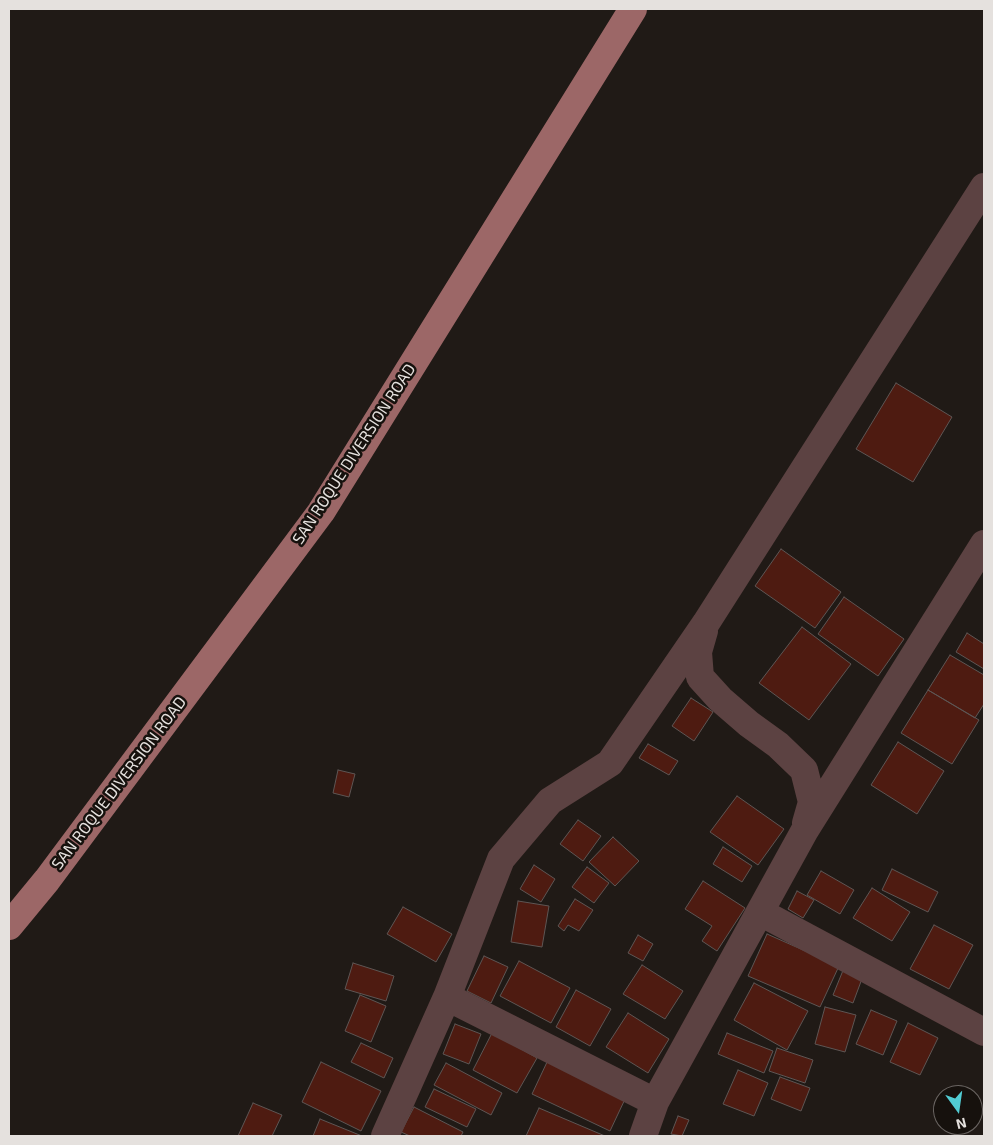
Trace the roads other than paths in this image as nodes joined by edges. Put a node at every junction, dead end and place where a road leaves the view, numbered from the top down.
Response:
1 (633, 9) edge
2 (984, 187) edge
3 (984, 544) edge
4 (706, 624) junction
5 (805, 830) junction
6 (760, 912) junction
7 (9, 926) edge
8 (447, 997) junction
9 (984, 1032) edge
10 (655, 1102) junction
11 (385, 1136) edge
12 (643, 1136) edge

1 - 7 main road, SAN ROQUE DIVERSION ROAD
2 - 4 street
3 - 5 street
4 - 5 street
4 - 8 street
5 - 6 street
6 - 9 street
6 - 10 street
8 - 10 street
8 - 11 street
10 - 12 street

